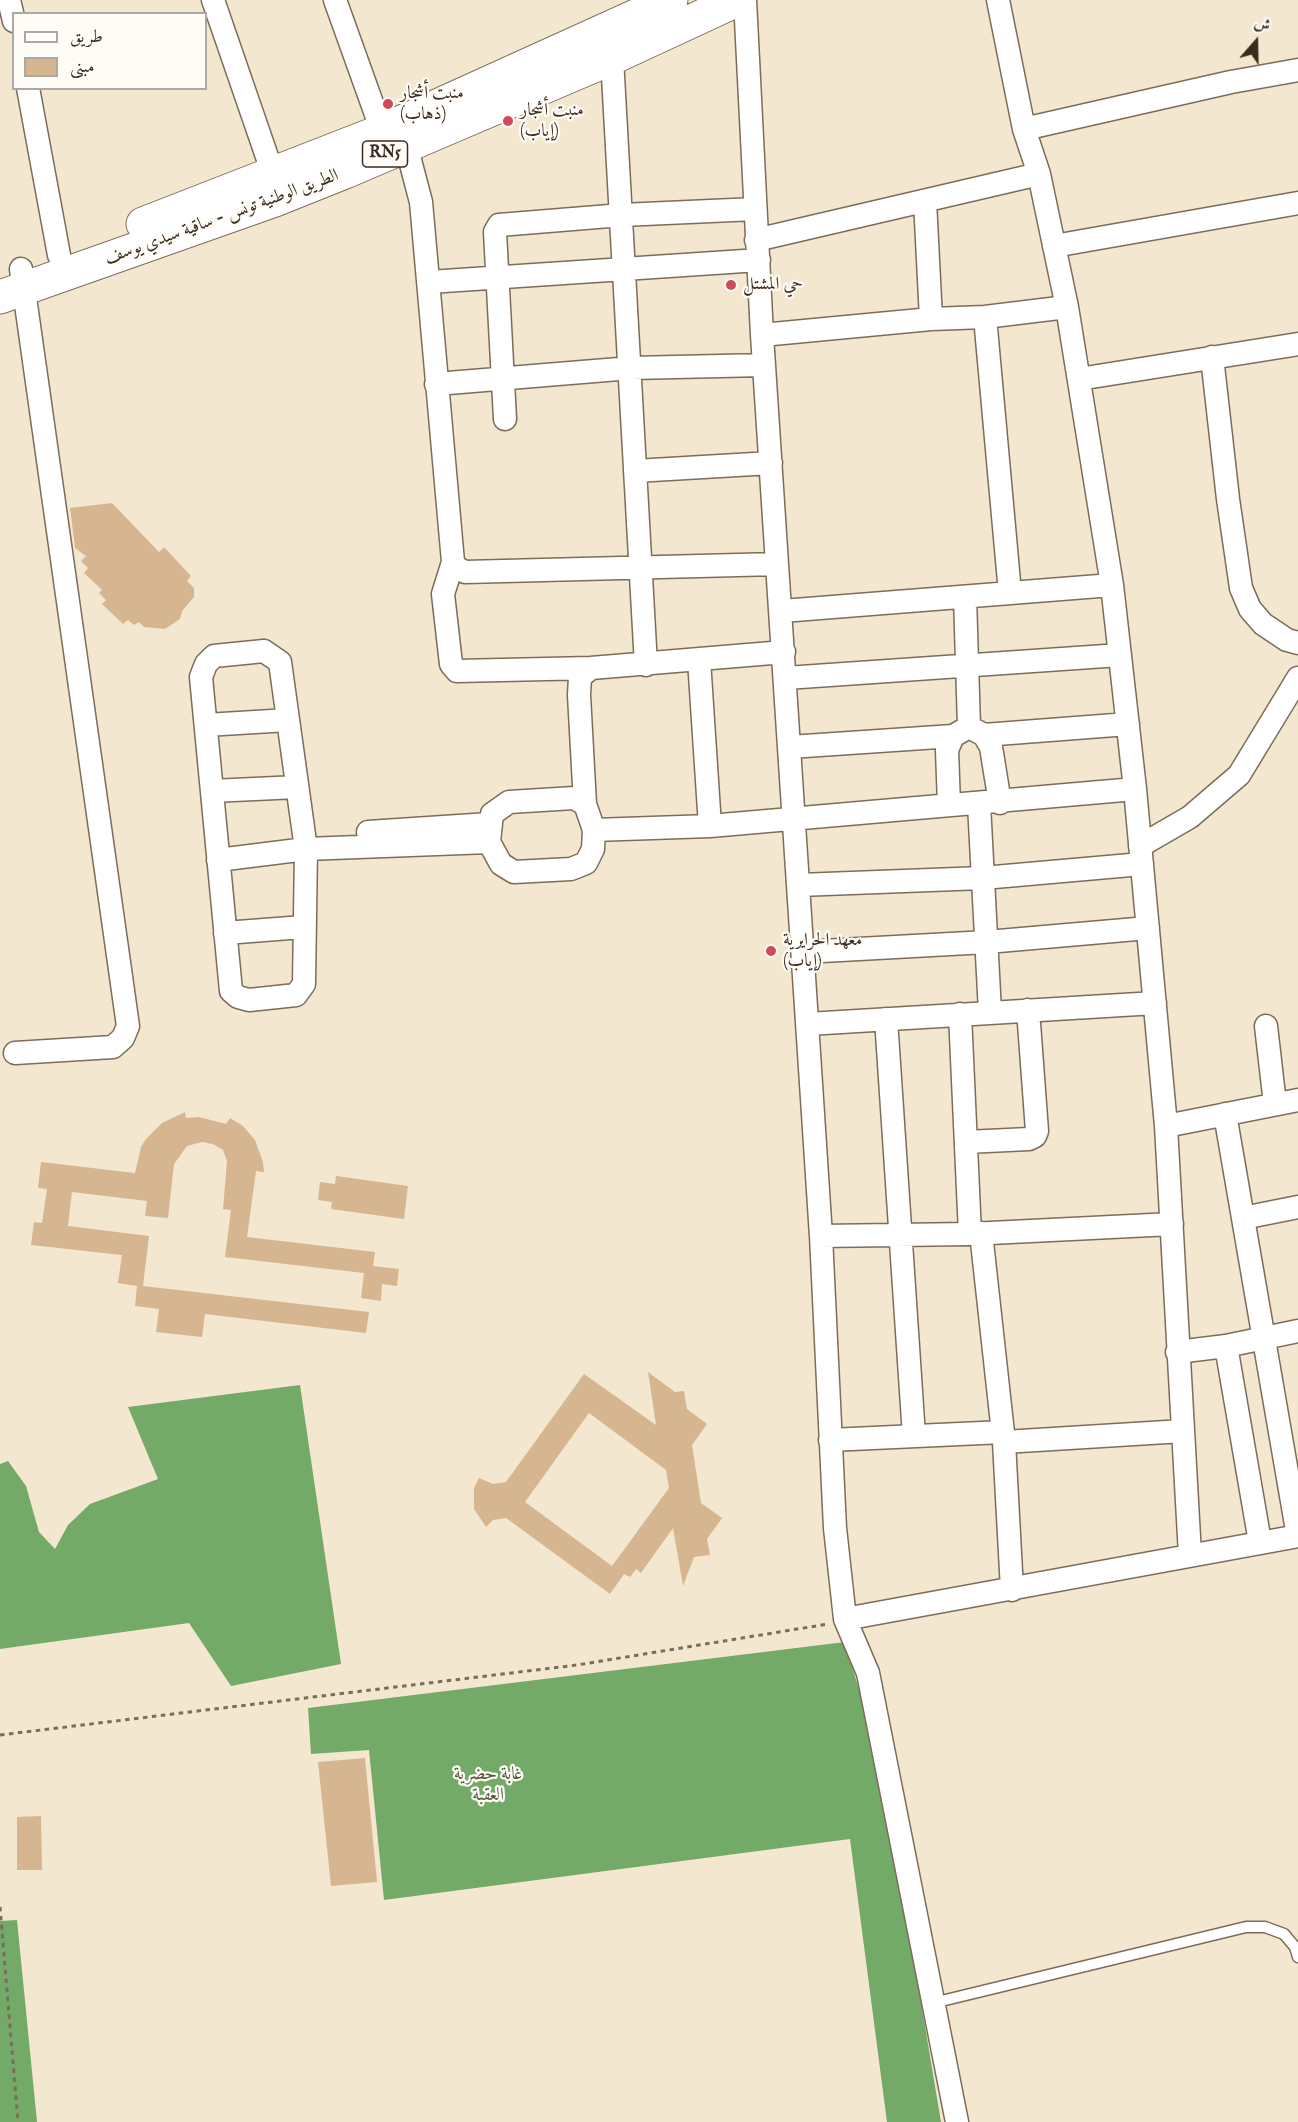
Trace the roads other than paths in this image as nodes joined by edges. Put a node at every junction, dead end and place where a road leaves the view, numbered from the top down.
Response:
1 (213, 0) edge
2 (335, 0) edge
3 (671, 0) edge
4 (737, 0) edge
5 (745, 0) edge
6 (998, 0) edge
7 (612, 58) junction
8 (1298, 70) edge
9 (28, 90) edge
10 (1024, 129) junction
11 (394, 138) junction
12 (273, 174) junction
13 (1039, 174) junction
14 (925, 201) junction
15 (1298, 203) edge
16 (755, 209) junction
17 (622, 215) junction
18 (1054, 246) junction
19 (758, 250) junction
20 (59, 255) junction
21 (625, 271) junction
22 (497, 278) junction
23 (429, 282) junction
24 (12, 283) edge
25 (1067, 307) junction
26 (985, 317) junction
27 (931, 319) junction
28 (762, 335) junction
29 (1298, 344) edge
30 (1212, 357) junction
31 (764, 365) junction
32 (631, 368) junction
33 (503, 379) junction
34 (1079, 379) junction
35 (436, 384) junction
36 (505, 419) dead end
37 (771, 463) junction
38 (635, 471) junction
39 (453, 562) junction
40 (777, 564) junction
41 (639, 568) junction
42 (1112, 585) junction
43 (1010, 593) junction
44 (965, 597) junction
45 (782, 611) junction
46 (1298, 643) edge
47 (784, 652) junction
48 (1120, 655) junction
49 (699, 660) junction
50 (646, 665) junction
51 (968, 665) junction
52 (591, 668) junction
53 (786, 678) junction
54 (1298, 678) edge
55 (288, 720) junction
56 (1128, 724) junction
57 (206, 725) junction
58 (968, 733) junction
59 (790, 747) junction
60 (297, 787) junction
61 (1135, 789) junction
62 (212, 791) junction
63 (990, 803) junction
64 (585, 804) junction
65 (949, 805) junction
66 (795, 819) junction
67 (710, 826) junction
68 (594, 830) junction
69 (489, 833) junction
70 (305, 843) junction
71 (1141, 855) junction
72 (218, 860) junction
73 (983, 878) junction
74 (799, 885) junction
75 (303, 927) junction
76 (1148, 928) junction
77 (225, 933) junction
78 (987, 942) junction
79 (804, 952) junction
80 (1155, 1003) junction
81 (1028, 1010) junction
82 (990, 1012) junction
83 (960, 1014) junction
84 (886, 1019) junction
85 (808, 1024) junction
86 (1266, 1026) dead end
87 (15, 1053) dead end
88 (1298, 1100) edge
89 (1275, 1104) junction
90 (1225, 1114) junction
91 (1166, 1126) junction
92 (966, 1142) junction
93 (1298, 1207) edge
94 (1243, 1218) junction
95 (1172, 1224) junction
96 (976, 1233) junction
97 (901, 1234) junction
98 (821, 1236) junction
99 (1298, 1330) edge
100 (1265, 1336) junction
101 (1226, 1346) junction
102 (1177, 1352) junction
103 (1183, 1431) junction
104 (914, 1436) junction
105 (1004, 1437) junction
106 (830, 1440) junction
107 (1293, 1474) edge
108 (1298, 1536) edge
109 (1260, 1542) junction
110 (1190, 1555) junction
111 (1012, 1590) junction
112 (845, 1619) junction
113 (1298, 1957) edge
114 (933, 2004) junction
115 (957, 2122) edge

1 - 12 street
2 - 11 street
3 - 11 highway, الطريق الوطنية تونس - ساقية سيدي يوسف / RN5
4 - 7 highway, الطريق الوطنية تونس - ساقية سيدي يوسف / RN5
5 - 16 street
6 - 10 street
7 - 11 highway, الطريق الوطنية تونس - ساقية سيدي يوسف / RN5
7 - 17 street
8 - 10 street
9 - 20 street
10 - 13 street
11 - 12 highway, الطريق الوطنية تونس - ساقية سيدي يوسف / RN5
11 - 23 street
11 - 24 highway, الطريق الوطنية تونس - ساقية سيدي يوسف / RN5
12 - 20 highway, الطريق الوطنية تونس - ساقية سيدي يوسف / RN5
13 - 14 street
13 - 18 street
14 - 19 street
14 - 27 street
15 - 18 street
16 - 17 street
16 - 19 street
17 - 21 street
17 - 22 street
18 - 25 street
19 - 21 street
19 - 28 street
20 - 24 highway, الطريق الوطنية تونس - ساقية سيدي يوسف / RN5
21 - 22 street
21 - 32 street
22 - 23 street
22 - 33 street
23 - 35 street
24 - 87 street
25 - 26 street
25 - 34 street
26 - 27 street
26 - 43 street
27 - 28 street
28 - 31 street
29 - 30 street
30 - 34 street
30 - 46 street
31 - 32 street
31 - 37 street
32 - 33 street
32 - 38 street
33 - 35 street
33 - 36 street
34 - 42 street
35 - 39 street
37 - 38 street
37 - 40 street
38 - 41 street
39 - 41 street
39 - 52 street
40 - 41 street
40 - 45 street
41 - 50 street
42 - 43 street
42 - 48 street
43 - 44 street
44 - 45 street
44 - 51 street
45 - 47 street
47 - 49 street
47 - 53 street
48 - 51 street
48 - 56 street
49 - 50 street
49 - 67 street
50 - 52 street
51 - 53 street
51 - 58 street
52 - 64 street
53 - 59 street
54 - 71 street
55 - 57 street
55 - 57 street
55 - 60 street
56 - 58 street
56 - 61 street
57 - 62 street
58 - 59 street
58 - 63 street
58 - 65 street
59 - 66 street
60 - 62 street
60 - 70 street
61 - 63 street
61 - 71 street
62 - 72 street
63 - 65 street
63 - 73 street
64 - 68 street
64 - 69 street
65 - 66 street
66 - 67 street
66 - 74 street
67 - 68 street
68 - 69 street
69 - 70 street
70 - 72 street
70 - 75 street
71 - 73 street
71 - 76 street
72 - 77 street
73 - 74 street
73 - 78 street
74 - 79 street
75 - 77 street
75 - 77 street
76 - 78 street
76 - 80 street
78 - 79 street
78 - 82 street
79 - 85 street
80 - 81 street
80 - 91 street
81 - 82 street
81 - 92 street
82 - 83 street
83 - 84 street
83 - 92 street
84 - 85 street
84 - 97 street
85 - 98 street
86 - 89 street
88 - 89 street
89 - 90 street
90 - 91 street
90 - 94 street
91 - 95 street
92 - 96 street
93 - 94 street
94 - 100 street
95 - 96 street
95 - 102 street
96 - 97 street
96 - 105 street
97 - 98 street
97 - 104 street
98 - 106 street
99 - 100 street
100 - 101 street
100 - 107 street
101 - 102 street
101 - 109 street
102 - 103 street
103 - 105 street
103 - 110 street
104 - 105 street
104 - 106 street
105 - 111 street
106 - 112 street
107 - 108 street
108 - 109 street
109 - 110 street
110 - 111 street
111 - 112 street
112 - 114 street
113 - 114 lane
114 - 115 street

